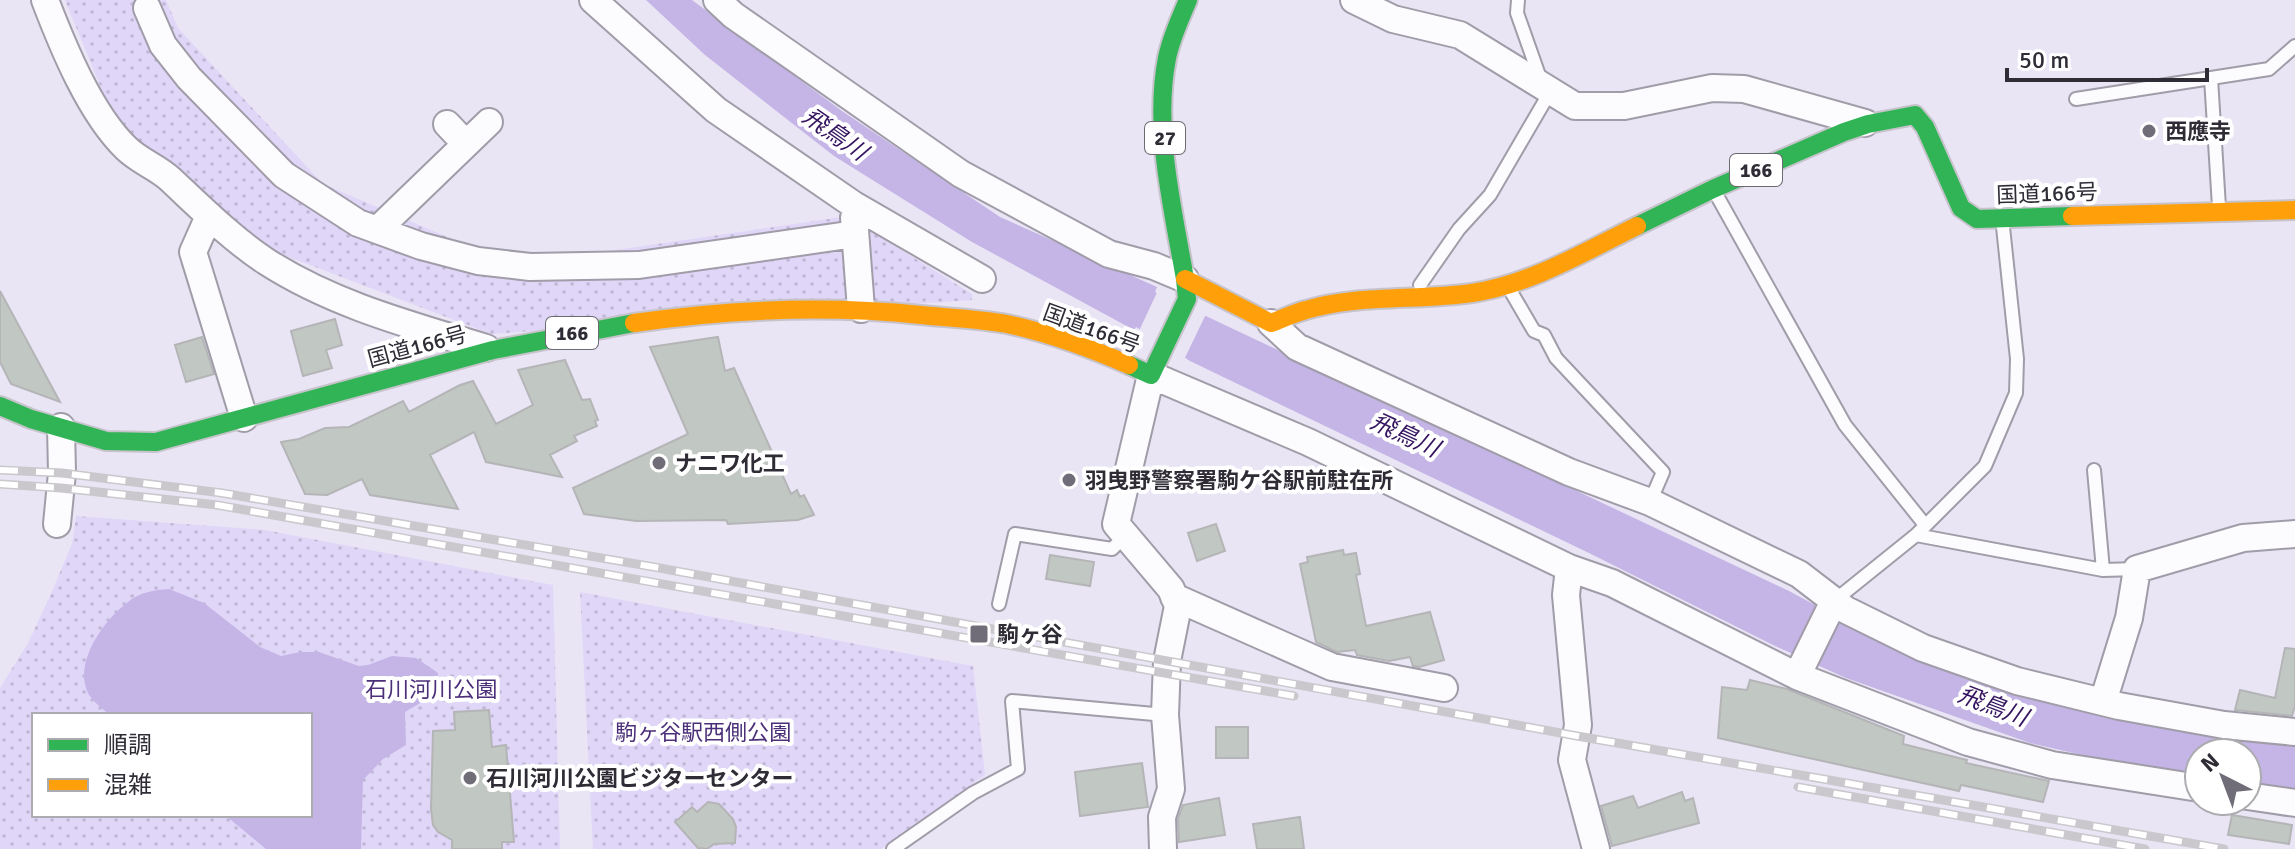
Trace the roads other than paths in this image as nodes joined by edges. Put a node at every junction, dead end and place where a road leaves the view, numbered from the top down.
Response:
1 (45, 0) edge
2 (593, 0) edge
3 (717, 0) edge
4 (1188, 0) edge
5 (1354, 0) edge
6 (1518, 0) edge
7 (147, 8) dead end
8 (2295, 46) edge
9 (2211, 78) junction
10 (1547, 90) junction
11 (2076, 99) dead end
12 (489, 122) dead end
13 (447, 124) dead end
14 (1868, 124) junction
15 (466, 144) junction
16 (1713, 189) junction
17 (854, 205) junction
18 (2295, 210) edge
19 (2219, 211) junction
20 (209, 216) junction
21 (2002, 219) junction
22 (377, 230) junction
23 (855, 234) junction
24 (982, 279) dead end
25 (1506, 285) junction
26 (1186, 289) junction
27 (1411, 297) junction
28 (861, 309) junction
29 (1271, 323) junction
30 (493, 350) junction
31 (1156, 366) junction
32 (0, 406) edge
33 (244, 418) junction
34 (61, 427) junction
35 (2094, 470) dead end
36 (1650, 502) junction
37 (57, 524) dead end
38 (1920, 530) junction
39 (2295, 534) edge
40 (1125, 536) junction
41 (1569, 568) junction
42 (2137, 569) junction
43 (2103, 570) junction
44 (1174, 597) junction
45 (999, 604) dead end
46 (1832, 604) junction
47 (1799, 672) junction
48 (1444, 688) dead end
49 (2103, 702) junction
50 (1165, 715) junction
51 (2295, 732) edge
52 (2183, 785) edge
53 (2263, 798) edge
54 (2295, 803) edge
55 (893, 849) edge
56 (1163, 849) edge
57 (1596, 849) edge

1 - 20 street
2 - 17 street
3 - 26 street
4 - 26 main road, 27
5 - 10 street
6 - 10 lane
7 - 22 street
8 - 9 lane
9 - 11 lane
9 - 19 lane
10 - 14 street
10 - 27 lane
12 - 15 street
13 - 15 street
14 - 16 main road, 国道166号 / 166
14 - 21 main road, 国道166号 / 166
15 - 22 street
16 - 25 main road, 国道166号 / 166
16 - 38 lane
17 - 23 street
17 - 24 street
18 - 19 main road, 国道166号 / 166
19 - 21 main road, 国道166号 / 166
20 - 30 street
20 - 33 street
21 - 38 lane
22 - 23 street
23 - 28 street
25 - 27 main road, 国道166号 / 166
25 - 36 lane
26 - 29 main road
26 - 31 main road, 国道166号
27 - 29 main road, 国道166号 / 166
28 - 30 main road, 国道166号 / 166
28 - 31 main road, 国道166号 / 166
29 - 36 street
30 - 33 main road, 国道166号 / 166
31 - 40 street
31 - 41 street
32 - 34 main road, 国道166号 / 166
33 - 34 main road, 国道166号 / 166
34 - 37 street
35 - 43 lane
36 - 46 street
38 - 43 lane
38 - 46 lane
39 - 42 street
40 - 44 street
40 - 45 lane
41 - 47 street
41 - 57 street
42 - 43 lane
42 - 49 street
44 - 48 street
44 - 50 street
46 - 47 street
46 - 49 street
47 - 52 street
49 - 51 street
50 - 55 lane
50 - 56 street
53 - 54 street

